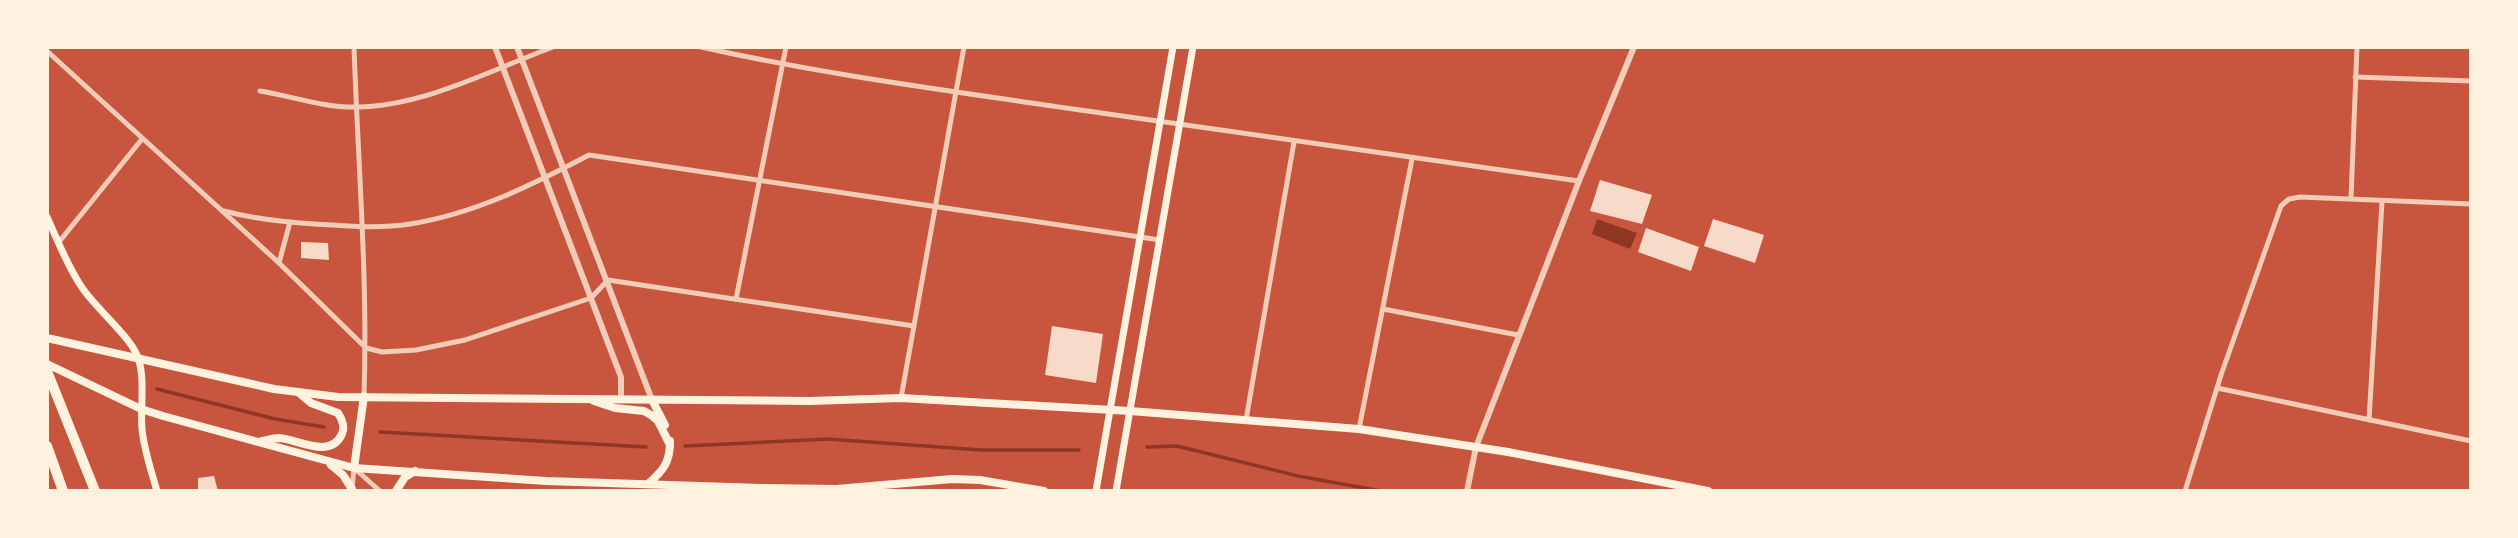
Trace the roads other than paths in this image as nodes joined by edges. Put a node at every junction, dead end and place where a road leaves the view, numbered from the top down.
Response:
1 (354, 47) edge
2 (495, 47) edge
3 (517, 47) edge
4 (553, 47) edge
5 (701, 47) edge
6 (786, 47) edge
7 (964, 47) edge
8 (1172, 47) edge
9 (1193, 47) edge
10 (1634, 47) edge
11 (2357, 47) edge
12 (47, 51) edge
13 (521, 59) junction
14 (783, 65) junction
15 (502, 66) junction
16 (2355, 77) junction
17 (2471, 81) edge
18 (260, 91) dead end
19 (956, 92) junction
20 (356, 107) junction
21 (1159, 122) junction
22 (1180, 125) junction
23 (142, 139) junction
24 (1294, 142) junction
25 (1412, 159) junction
26 (564, 168) junction
27 (545, 179) junction
28 (760, 181) junction
29 (1579, 181) junction
30 (2351, 198) junction
31 (2382, 202) junction
32 (2471, 204) edge
33 (936, 206) junction
34 (221, 210) junction
35 (47, 217) edge
36 (290, 222) junction
37 (363, 226) junction
38 (1140, 237) junction
39 (1160, 240) junction
40 (59, 242) junction
41 (279, 263) junction
42 (608, 279) junction
43 (591, 298) junction
44 (736, 299) junction
45 (1382, 309) junction
46 (914, 326) junction
47 (1518, 335) junction
48 (51, 339) edge
49 (366, 348) junction
50 (139, 358) junction
51 (47, 364) edge
52 (47, 371) edge
53 (2217, 388) junction
54 (298, 392) junction
55 (364, 396) junction
56 (901, 398) junction
57 (586, 399) junction
58 (621, 399) junction
59 (652, 400) junction
60 (141, 409) junction
61 (1110, 410) junction
62 (1130, 411) junction
63 (2369, 419) junction
64 (1246, 420) junction
65 (1359, 429) junction
66 (259, 441) junction
67 (2471, 441) edge
68 (670, 445) junction
69 (47, 446) edge
70 (1476, 447) junction
71 (322, 459) junction
72 (354, 468) junction
73 (415, 471) junction
74 (931, 481) junction
75 (648, 484) junction
76 (353, 490) edge
77 (837, 490) edge
78 (63, 491) edge
79 (95, 491) edge
80 (157, 491) edge
81 (380, 491) edge
82 (396, 491) edge
83 (932, 491) edge
84 (1044, 491) edge
85 (1096, 491) edge
86 (1116, 491) edge
87 (1467, 491) edge
88 (1708, 491) edge
89 (2185, 491) edge

1 - 20 street
2 - 15 street
3 - 13 street
4 - 13 street
5 - 14 street
6 - 14 street
7 - 19 street
8 - 21 main road
9 - 22 main road
10 - 29 street
11 - 16 street
12 - 23 street
13 - 15 street
13 - 26 street
14 - 19 street
14 - 28 street
15 - 20 street
15 - 27 street
16 - 17 street
16 - 30 street
18 - 20 street
19 - 21 street
19 - 33 street
20 - 37 street
21 - 22 street
21 - 38 main road
22 - 24 street
22 - 39 main road
23 - 34 street
23 - 40 street
24 - 25 street
24 - 64 street
25 - 29 street
25 - 45 street
26 - 27 street
26 - 28 street
26 - 42 street
27 - 37 street
27 - 43 street
28 - 33 street
28 - 44 street
29 - 47 street
30 - 31 street
30 - 53 street
31 - 32 street
31 - 63 street
33 - 38 street
33 - 46 street
34 - 36 street
34 - 41 street
35 - 40 main road
36 - 37 street
36 - 41 street
37 - 49 street
38 - 39 street
38 - 61 main road
39 - 62 main road
40 - 50 main road
41 - 49 street
42 - 43 street
42 - 44 street
42 - 59 street
43 - 49 street
43 - 58 street
44 - 46 street
45 - 47 street
45 - 65 street
46 - 56 street
47 - 70 street
48 - 50 main road
49 - 55 street
50 - 54 main road
50 - 60 main road
51 - 60 main road
52 - 79 highway
53 - 63 street
53 - 89 street
54 - 55 main road
54 - 66 main road
55 - 57 main road
55 - 72 main road
56 - 59 main road
56 - 61 main road
57 - 58 main road
57 - 68 main road
58 - 59 main road
59 - 68 main road
60 - 66 main road
60 - 80 main road
61 - 62 main road
61 - 85 main road
62 - 64 main road
62 - 86 main road
63 - 67 street
64 - 65 main road
65 - 70 main road
66 - 71 main road
68 - 75 main road
69 - 78 highway
70 - 87 street
70 - 88 main road
71 - 72 main road
71 - 76 main road
72 - 73 main road
72 - 76 street
72 - 81 street
73 - 75 main road
73 - 82 main road
74 - 77 main road
74 - 83 street
74 - 84 main road
75 - 77 main road

